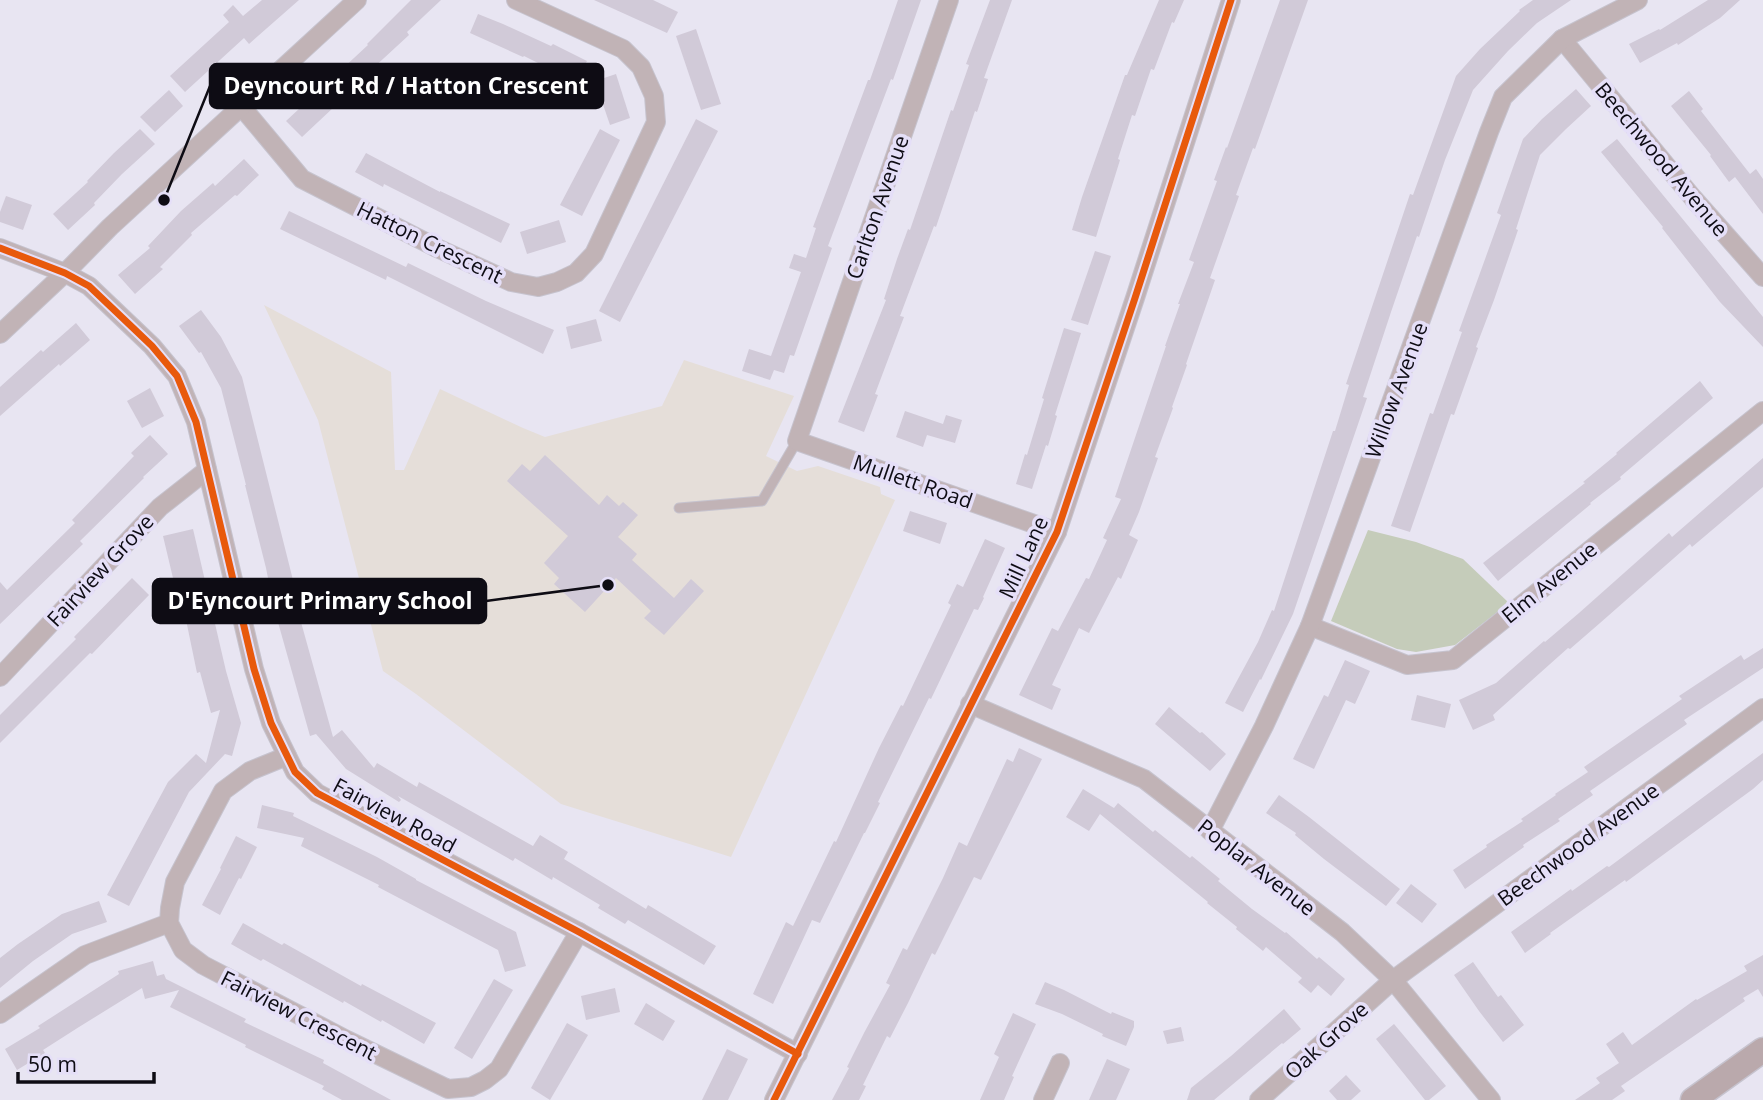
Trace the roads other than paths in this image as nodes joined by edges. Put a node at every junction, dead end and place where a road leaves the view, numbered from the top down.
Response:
1 (357, 0) edge
2 (516, 0) edge
3 (949, 0) edge
4 (1231, 0) edge
5 (1638, 0) edge
6 (1562, 39) junction
7 (241, 106) junction
8 (0, 248) edge
9 (65, 273) junction
10 (1763, 277) edge
11 (0, 334) edge
12 (1763, 411) edge
13 (797, 441) junction
14 (207, 470) junction
15 (679, 508) dead end
16 (1057, 532) junction
17 (1310, 626) junction
18 (0, 677) edge
19 (970, 704) junction
20 (1763, 708) edge
21 (286, 756) junction
22 (1210, 831) junction
23 (169, 923) junction
24 (579, 932) junction
25 (1393, 979) junction
26 (0, 1014) edge
27 (1763, 1050) edge
28 (798, 1054) junction
29 (1060, 1063) dead end
30 (775, 1100) edge
31 (1043, 1100) edge
32 (1259, 1100) edge
33 (1491, 1100) edge
34 (1693, 1100) edge

1 - 7 street
2 - 7 street, Hatton Crescent
3 - 13 street, Carlton Avenue
4 - 16 street, Mill Lane
5 - 6 street, Willow Avenue
6 - 10 street, Beechwood Avenue
6 - 17 street, Willow Avenue
7 - 9 street
8 - 9 street, Fairview Road
9 - 11 street
9 - 14 street, Fairview Road
12 - 17 street, Elm Avenue
13 - 15 lane
13 - 16 street, Mullett Road
14 - 18 street, Fairview Grove
14 - 21 street, Fairview Road
16 - 19 street, Mill Lane
17 - 22 street, Willow Avenue
19 - 22 street, Poplar Avenue
19 - 28 street, Mill Lane
20 - 25 street, Beechwood Avenue
21 - 23 street
21 - 24 street, Fairview Road
22 - 25 street, Poplar Avenue
23 - 24 street, Fairview Crescent
23 - 26 street
24 - 28 street, Fairview Road
25 - 32 street, Oak Grove
25 - 33 street, Poplar Avenue
27 - 34 main road
28 - 30 street, Mill Lane
29 - 31 street

